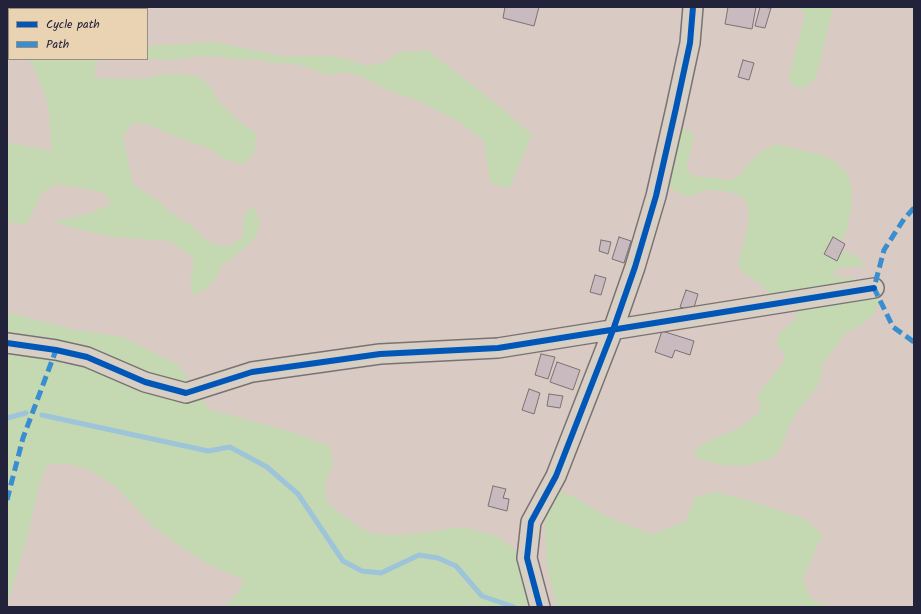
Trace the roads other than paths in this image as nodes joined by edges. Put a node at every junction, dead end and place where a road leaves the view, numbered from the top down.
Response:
1 (693, 7) edge
2 (874, 288) dead end
3 (613, 330) junction
4 (7, 343) edge
5 (540, 607) edge

1 - 3 street
2 - 3 street
3 - 4 street
3 - 5 street

